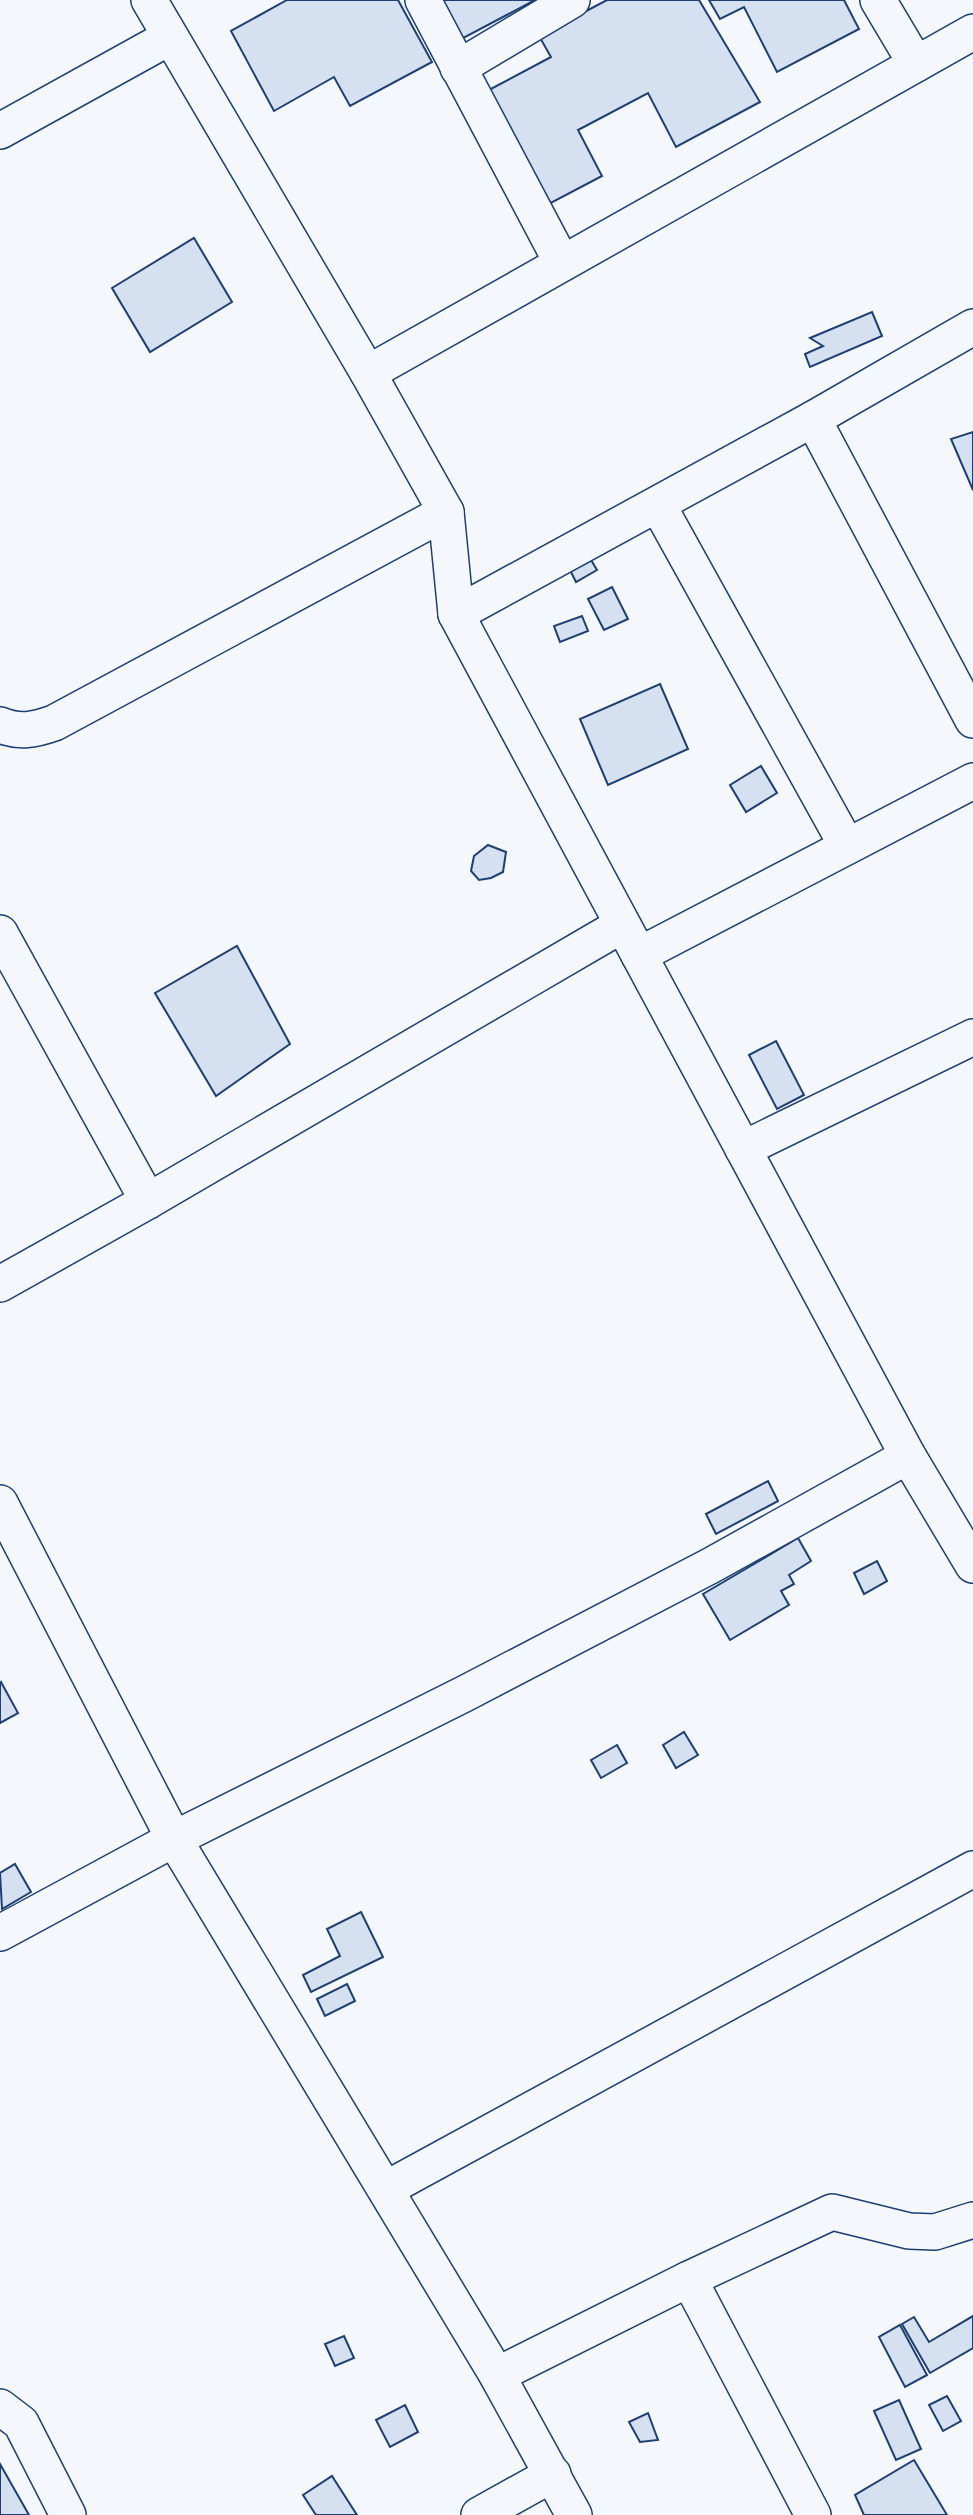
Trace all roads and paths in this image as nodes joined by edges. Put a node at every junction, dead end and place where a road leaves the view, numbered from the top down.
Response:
1 (149, 0) edge
2 (423, 0) edge
3 (572, 0) edge
4 (878, 0) edge
5 (973, 32) edge
6 (170, 37) junction
7 (915, 64) junction
8 (458, 68) junction
9 (0, 131) edge
10 (562, 263) junction
11 (973, 327) edge
12 (368, 373) junction
13 (813, 419) junction
14 (658, 505) junction
15 (446, 512) junction
16 (456, 614) junction
17 (973, 720) edge
18 (0, 725) edge
19 (973, 781) edge
20 (847, 846) junction
21 (622, 925) junction
22 (0, 933) edge
23 (639, 955) junction
24 (973, 1037) edge
25 (743, 1149) junction
26 (148, 1201) junction
27 (0, 1284) edge
28 (908, 1456) junction
29 (0, 1503) edge
30 (973, 1565) edge
31 (174, 1839) junction
32 (973, 1869) edge
33 (0, 1933) edge
34 (386, 2189) junction
35 (973, 2220) edge
36 (689, 2279) junction
37 (497, 2375) junction
38 (0, 2407) edge
39 (553, 2474) junction
40 (68, 2515) edge
41 (479, 2515) edge
42 (574, 2515) edge
43 (813, 2515) edge

1 - 6 street
2 - 8 street
3 - 8 street
4 - 7 street
5 - 7 street
6 - 9 street
6 - 12 street
7 - 10 street
8 - 10 street
10 - 12 street
11 - 13 street
12 - 15 street
13 - 14 street
13 - 17 street
14 - 16 street
14 - 20 street
15 - 16 street
15 - 18 street
16 - 21 street
19 - 20 street
20 - 23 street
21 - 23 street
21 - 26 street
22 - 26 street
23 - 25 street
24 - 25 street
25 - 28 street
26 - 27 street
28 - 30 street
28 - 31 street
29 - 31 street
31 - 33 street
31 - 34 street
32 - 34 street
34 - 37 street
35 - 36 street
36 - 37 street
36 - 43 street
37 - 39 street
38 - 40 street
39 - 41 street
39 - 42 street

